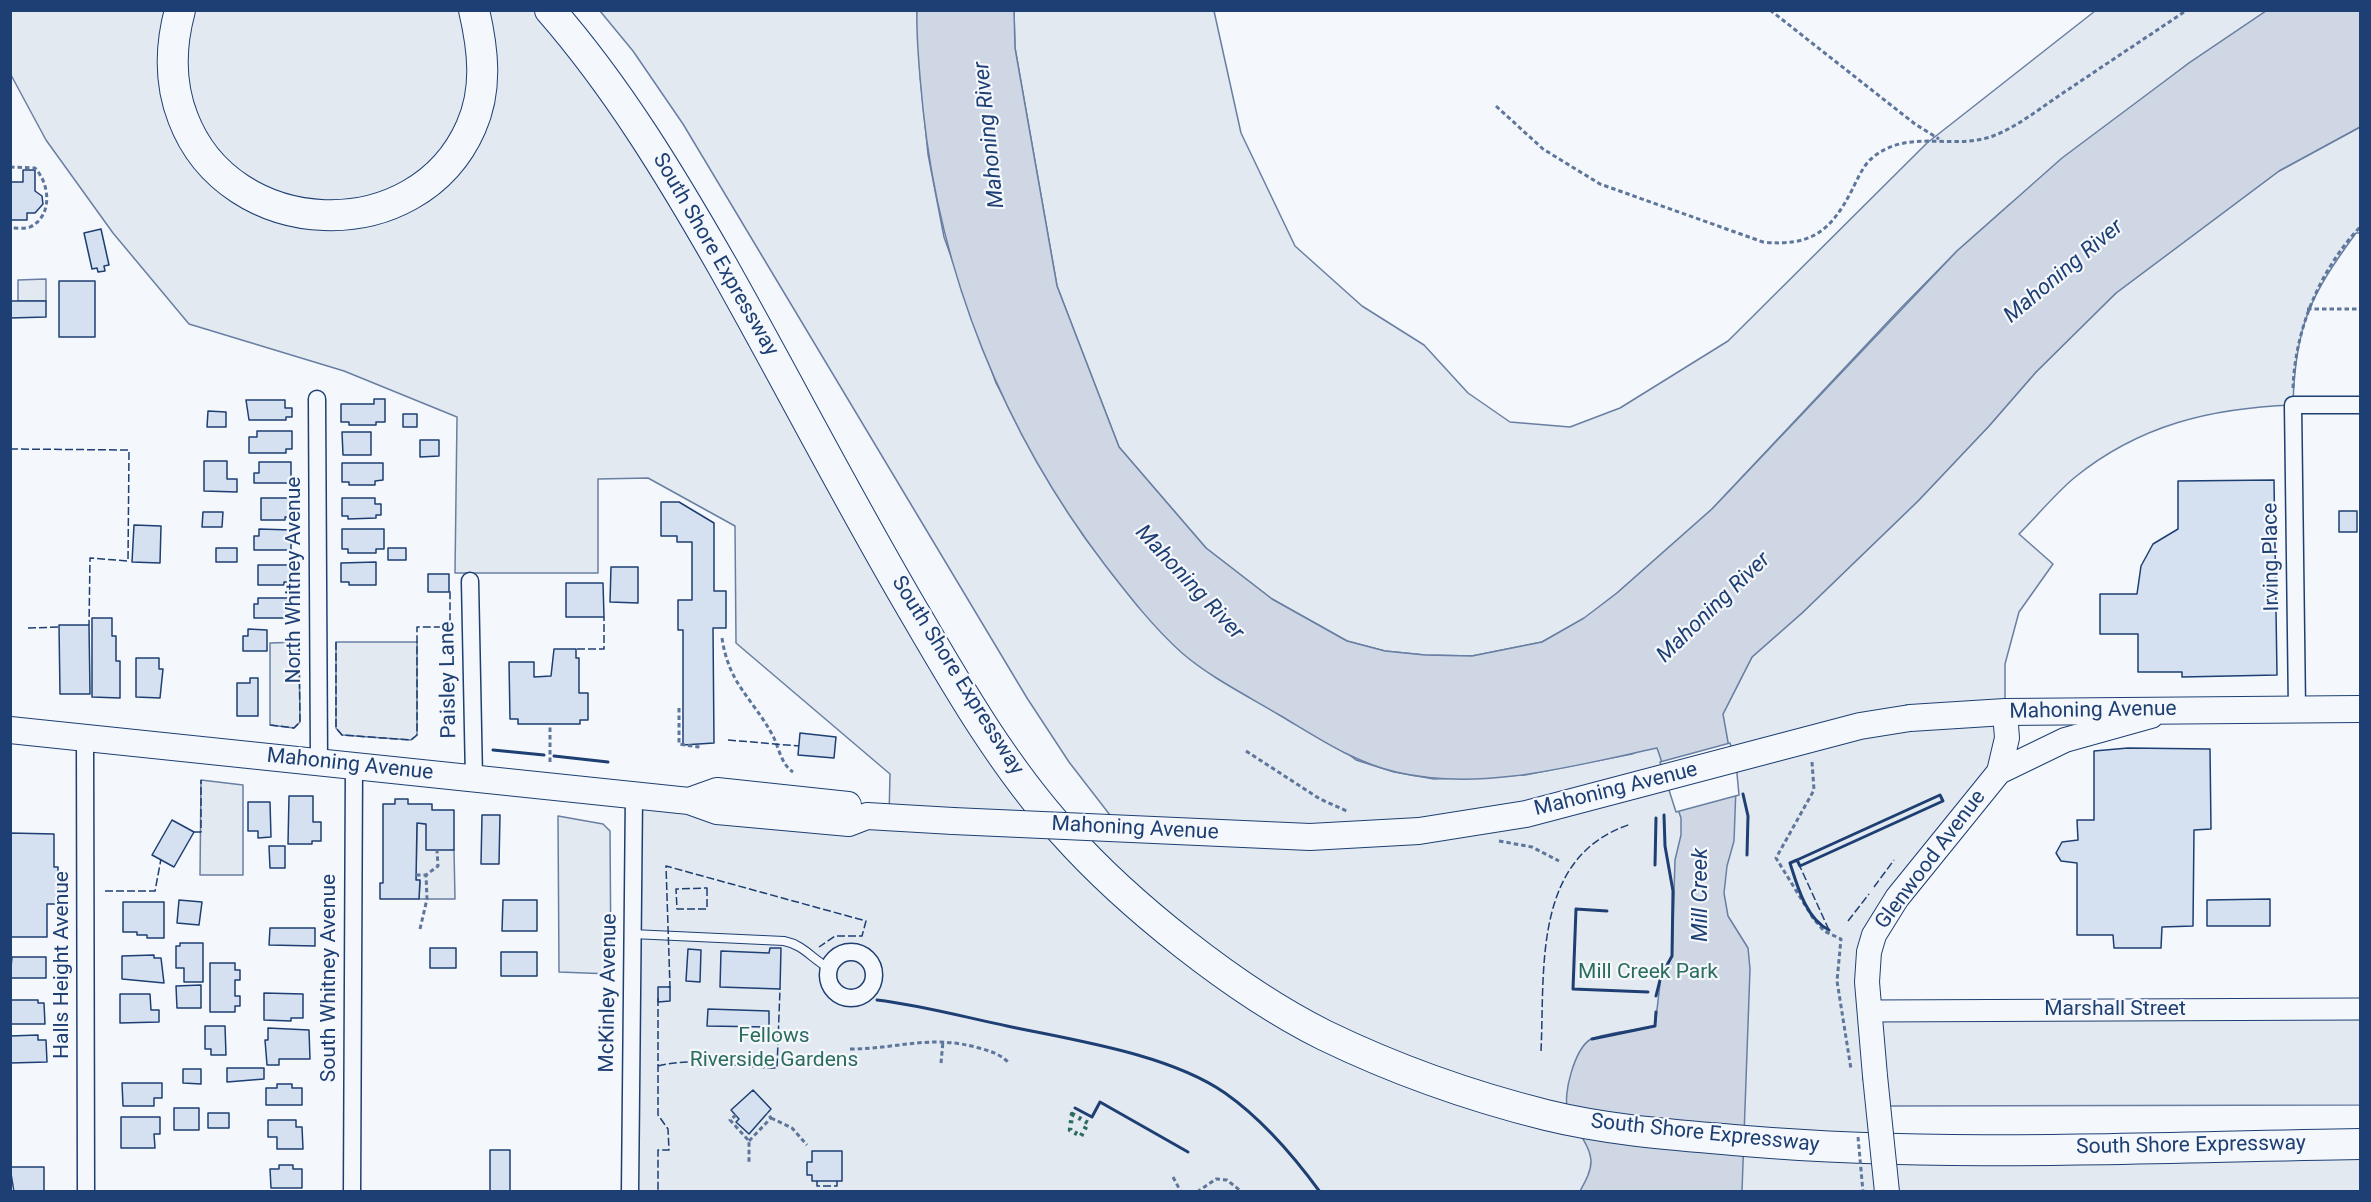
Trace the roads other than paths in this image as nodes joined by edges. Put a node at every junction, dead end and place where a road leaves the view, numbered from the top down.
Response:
1 (180, 10) edge
2 (474, 10) edge
3 (550, 10) edge
4 (317, 399) dead end
5 (2361, 405) edge
6 (470, 580) dead end
7 (2297, 709) junction
8 (2361, 709) edge
9 (2177, 710) junction
10 (2005, 712) junction
11 (10, 730) edge
12 (85, 738) junction
13 (319, 762) junction
14 (354, 765) junction
15 (1999, 772) junction
16 (474, 779) junction
17 (634, 795) junction
18 (632, 934) junction
19 (829, 968) dead end
20 (2361, 1010) edge
21 (1869, 1011) junction
22 (2361, 1144) edge
23 (86, 1191) edge
24 (352, 1191) edge
25 (630, 1191) edge
26 (1887, 1191) edge

1 - 2 highway
3 - 22 highway, South Shore Expressway
4 - 13 street, North Whitney Avenue
5 - 7 street, Irving Place
6 - 16 street, Paisley Lane
7 - 8 main road, Mahoning Avenue
7 - 9 main road, Mahoning Avenue
9 - 10 main road, Mahoning Avenue
9 - 15 main road
10 - 15 main road, Glenwood Avenue
10 - 17 main road, Mahoning Avenue, bridge
11 - 12 main road, Mahoning Avenue
12 - 13 main road, Mahoning Avenue
12 - 23 street, Halls Height Avenue
13 - 14 main road, Mahoning Avenue
14 - 16 main road, Mahoning Avenue
14 - 24 street, South Whitney Avenue
15 - 21 main road, Glenwood Avenue
16 - 17 main road, Mahoning Avenue
17 - 18 street, McKinley Avenue
18 - 19 lane
18 - 25 street, McKinley Avenue
20 - 21 street, Marshall Street
21 - 26 main road, Glenwood Avenue, bridge

